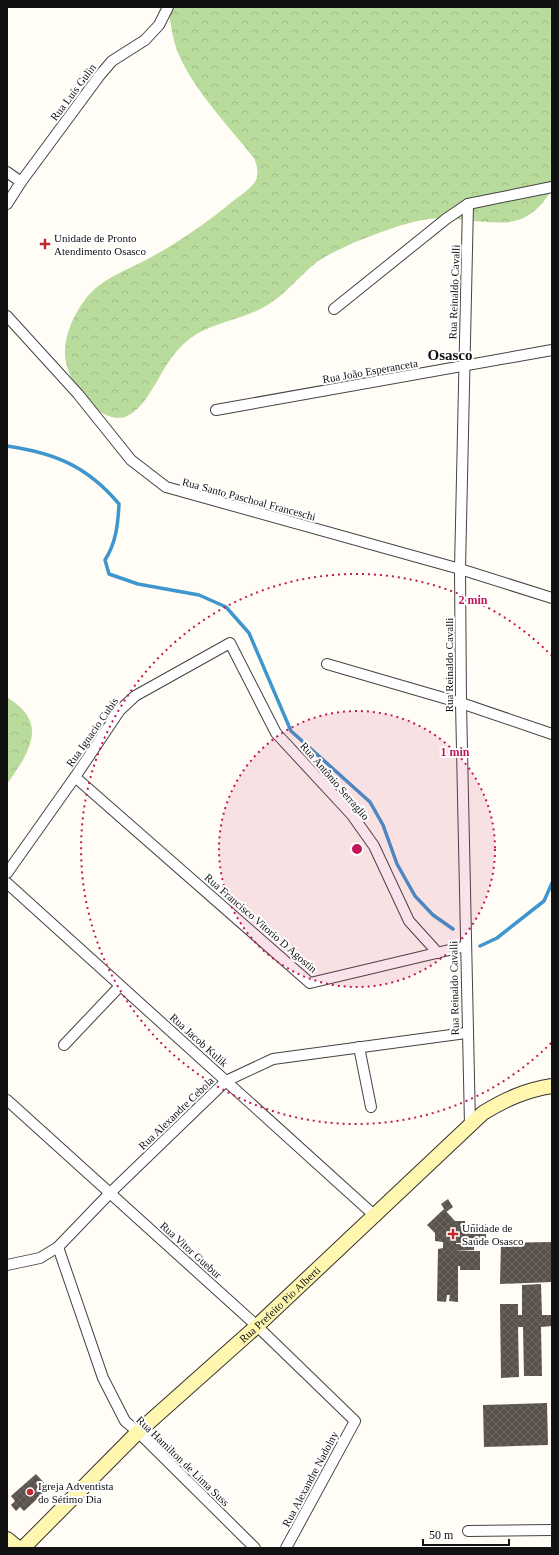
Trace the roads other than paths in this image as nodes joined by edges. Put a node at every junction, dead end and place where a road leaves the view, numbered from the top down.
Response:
1 (168, 7) edge
2 (7, 172) edge
3 (21, 182) junction
4 (552, 187) edge
5 (7, 204) edge
6 (468, 204) junction
7 (334, 309) dead end
8 (7, 316) edge
9 (552, 350) edge
10 (464, 367) junction
11 (216, 410) dead end
12 (460, 569) junction
13 (552, 598) edge
14 (230, 643) joint
15 (327, 664) dead end
16 (461, 703) junction
17 (552, 734) edge
18 (75, 777) junction
19 (7, 873) edge
20 (7, 883) edge
21 (466, 946) junction
22 (438, 952) junction
23 (120, 986) junction
24 (466, 1033) junction
25 (64, 1045) dead end
26 (359, 1048) junction
27 (226, 1081) junction
28 (552, 1086) edge
29 (7, 1100) edge
30 (371, 1107) dead end
31 (470, 1125) junction
32 (110, 1193) junction
33 (374, 1215) junction
34 (58, 1247) junction
35 (7, 1265) edge
36 (257, 1326) junction
37 (355, 1421) joint
38 (138, 1432) junction
39 (552, 1530) edge
40 (468, 1532) dead end
41 (7, 1539) edge
42 (18, 1548) edge
43 (22, 1548) edge
44 (255, 1548) edge
45 (286, 1548) edge

1 - 3 street, Rua Luís Gulin
2 - 3 street
3 - 5 street, Rua Luís Gulin
4 - 6 street
6 - 7 street
6 - 10 street, Rua Reinaldo Cavalli
8 - 12 street, Rua Santo Paschoal Franceschi
9 - 10 street, Rua João Esperanceta
10 - 11 street, Rua João Esperanceta
10 - 12 street, Rua Reinaldo Cavalli
12 - 13 street, Rua Santo Paschoal Franceschi
12 - 16 street, Rua Reinaldo Cavalli
14 - 18 street, Rua Ignacio Cubis
14 - 22 street, Rua Antônio Serraglio
15 - 16 street
16 - 17 street
16 - 21 street, Rua Reinaldo Cavalli
18 - 19 street, Rua Ignacio Cubis
18 - 22 street, Rua Francisco Vitorio D Agostin
20 - 23 street, Rua Jacob Kulik
21 - 22 street, Rua Francisco Vitorio D Agostin
21 - 24 street, Rua Reinaldo Cavalli
23 - 25 street
23 - 27 street, Rua Jacob Kulik
24 - 26 street, Rua Alexandre Cebola
24 - 31 street, Rua Reinaldo Cavalli
26 - 27 street, Rua Alexandre Cebola
26 - 30 street
27 - 32 street, Rua Alexandre Cebola
27 - 33 street, Rua Jacob Kulik
28 - 31 main road, Rua Prefeito Pio Alberti
29 - 32 street, Rua Vitor Guebur
31 - 33 main road, Rua Prefeito Pio Alberti
32 - 34 street, Rua Alexandre Cebola
32 - 36 street, Rua Vitor Guebur
33 - 36 main road, Rua Prefeito Pio Alberti
34 - 35 street, Rua Alexandre Cebola
34 - 38 street, Rua Hamilton de Lima Suss
36 - 37 street, Rua Vitor Guebur
36 - 38 main road, Rua Prefeito Pio Alberti
37 - 45 street, Rua Alexandre Nadolny
38 - 43 main road, Rua Prefeito Pio Alberti
38 - 44 street, Rua Hamilton de Lima Suss
39 - 40 street
41 - 42 main road

